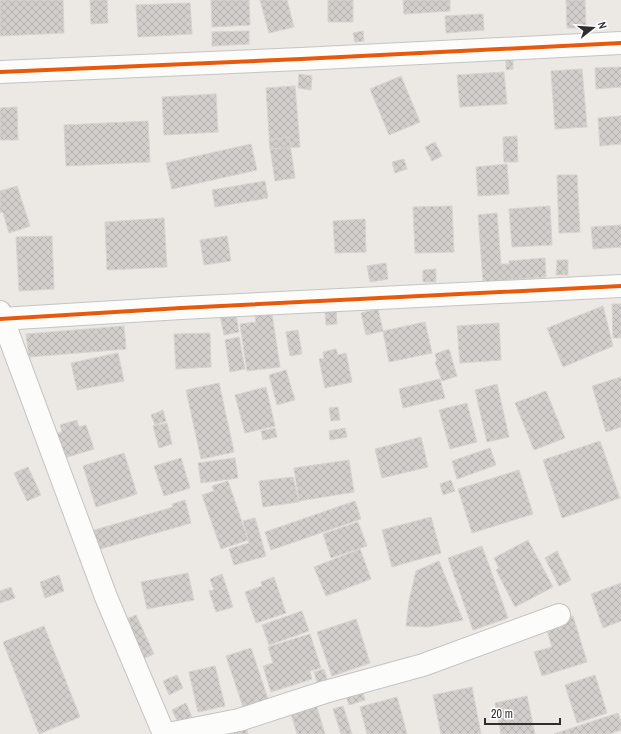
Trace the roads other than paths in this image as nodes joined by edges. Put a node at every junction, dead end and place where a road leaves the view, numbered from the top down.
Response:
1 (621, 43) edge
2 (0, 72) edge
3 (621, 286) edge
4 (1, 317) edge
5 (559, 615) dead end
6 (164, 734) edge
7 (168, 734) edge

1 - 2 street
3 - 4 street
4 - 6 street
5 - 7 street

